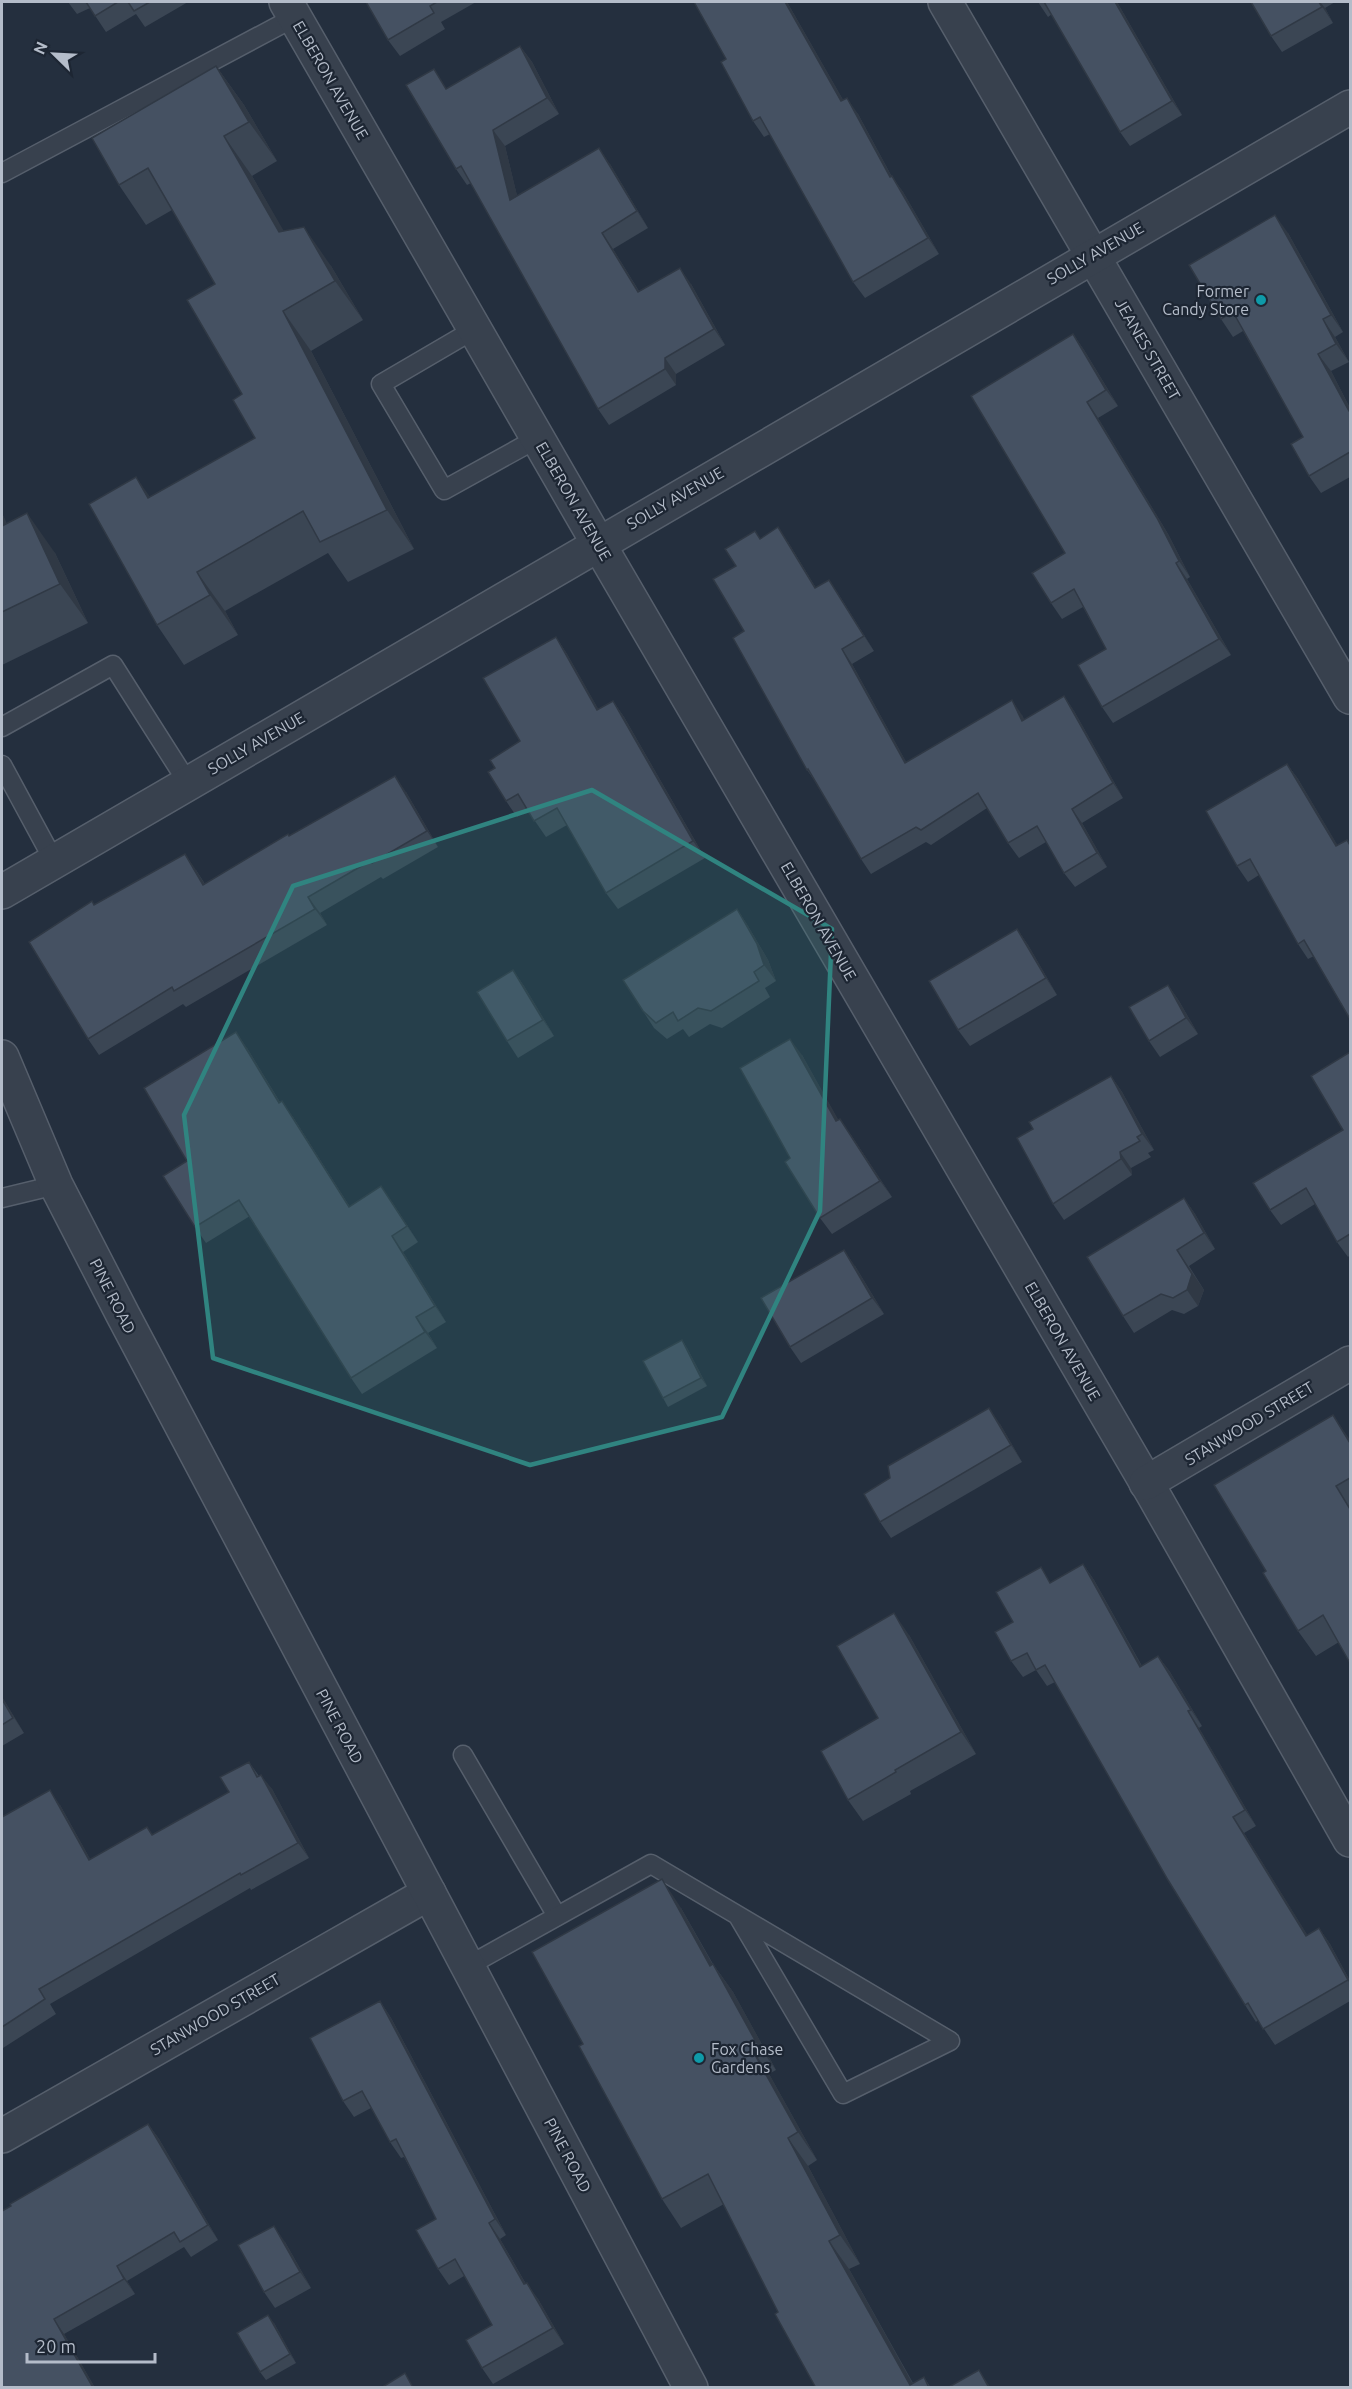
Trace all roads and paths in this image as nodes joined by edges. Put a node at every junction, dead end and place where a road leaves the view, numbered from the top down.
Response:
1 (945, 2) edge
2 (290, 9) edge
3 (1350, 107) edge
4 (2, 173) edge
5 (1093, 255) junction
6 (475, 329) junction
7 (538, 438) junction
8 (598, 543) junction
9 (1350, 697) edge
10 (2, 727) edge
11 (2, 765) edge
12 (188, 783) junction
13 (54, 861) junction
14 (2, 891) edge
15 (2, 1057) edge
16 (56, 1185) junction
17 (2, 1198) edge
18 (1350, 1362) edge
19 (1146, 1482) junction
20 (463, 1755) dead end
21 (1350, 1840) edge
22 (429, 1893) junction
23 (557, 1916) junction
24 (738, 1916) junction
25 (468, 1966) junction
26 (2, 2136) edge
27 (684, 2385) edge

1 - 5 street, JEANES STREET
2 - 4 lane
2 - 6 street, ELBERON AVENUE
3 - 5 street, SOLLY AVENUE
5 - 8 street, SOLLY AVENUE
5 - 9 street, JEANES STREET
6 - 7 street, ELBERON AVENUE
6 - 7 lane
7 - 8 street, ELBERON AVENUE
8 - 12 street, SOLLY AVENUE
8 - 19 street, ELBERON AVENUE
10 - 12 lane
11 - 13 lane
12 - 13 street, SOLLY AVENUE
13 - 14 street, SOLLY AVENUE
15 - 16 street, PINE ROAD
16 - 17 lane
16 - 22 street, PINE ROAD
18 - 19 street, STANWOOD STREET
19 - 21 street, ELBERON AVENUE
20 - 23 lane
22 - 25 street, PINE ROAD
22 - 26 street, STANWOOD STREET
23 - 24 lane
23 - 25 lane
24 - 24 lane
25 - 27 street, PINE ROAD

